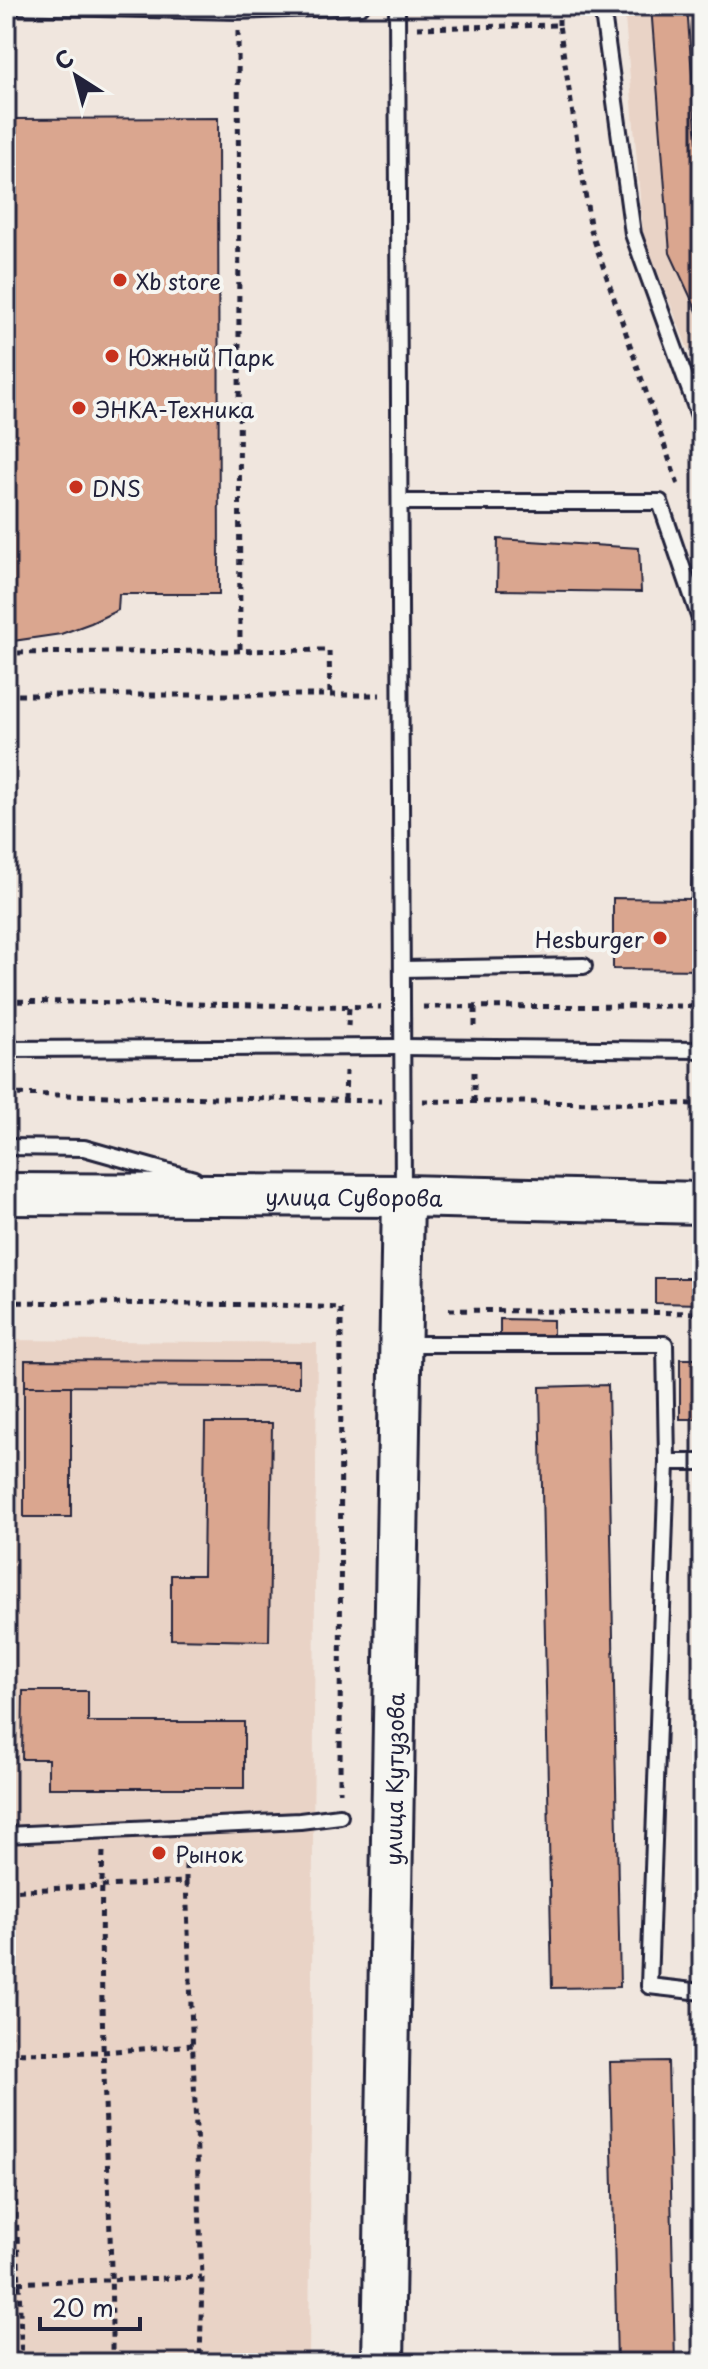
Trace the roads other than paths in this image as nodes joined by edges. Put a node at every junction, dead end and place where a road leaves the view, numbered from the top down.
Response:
1 (6, 6) edge
2 (361, 6) edge
3 (397, 6) edge
4 (602, 6) edge
5 (702, 424) edge
6 (400, 502) junction
7 (702, 625) edge
8 (584, 966) dead end
9 (402, 969) junction
10 (402, 1047) junction
11 (6, 1049) edge
12 (702, 1050) edge
13 (6, 1147) edge
14 (6, 1194) edge
15 (252, 1195) junction
16 (403, 1196) junction
17 (702, 1203) edge
18 (400, 1344) junction
19 (667, 1462) junction
20 (702, 1462) edge
21 (340, 1816) dead end
22 (6, 1835) edge
23 (702, 1992) edge
24 (383, 2363) edge

1 - 2 lane
3 - 6 lane
4 - 5 lane
6 - 7 lane
6 - 9 lane
8 - 9 lane
9 - 10 lane
10 - 11 lane
10 - 12 lane
10 - 16 lane
13 - 15 lane
14 - 15 street, улица Суворова
15 - 16 street, улица Суворова
16 - 17 street, улица Суворова
16 - 18 street, улица Кутузова
18 - 19 lane
18 - 24 street, улица Кутузова
19 - 20 lane
19 - 23 lane
21 - 22 lane

